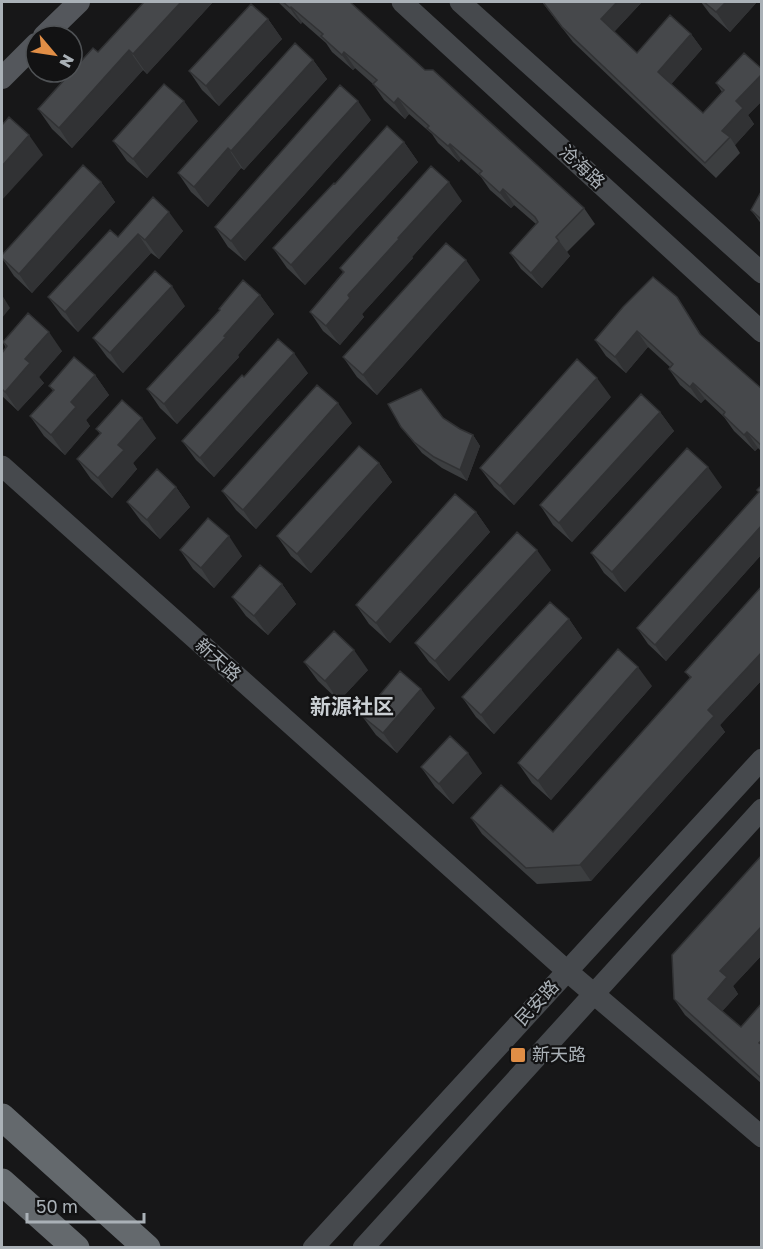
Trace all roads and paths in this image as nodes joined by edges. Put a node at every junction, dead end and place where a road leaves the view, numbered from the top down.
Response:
1 (79, 2) edge
2 (402, 2) edge
3 (460, 2) edge
4 (56, 24) edge
5 (24, 56) edge
6 (2, 78) edge
7 (762, 273) edge
8 (762, 332) edge
9 (2, 466) edge
10 (762, 759) edge
11 (762, 809) edge
12 (567, 971) junction
13 (594, 993) junction
14 (2, 1117) edge
15 (762, 1137) edge
16 (2, 1182) edge
17 (76, 1248) edge
18 (147, 1248) edge
19 (313, 1248) edge
20 (363, 1248) edge

1 - 4 main road
2 - 8 main road, 沧海路
3 - 7 main road
5 - 6 main road
9 - 12 main road, 新天路
10 - 12 main road, 民安路
11 - 13 main road, 民安路
12 - 13 main road, 新天路
12 - 19 main road, 民安路
13 - 15 main road, 新天路
13 - 20 main road, 民安路
14 - 18 highway
16 - 17 highway

